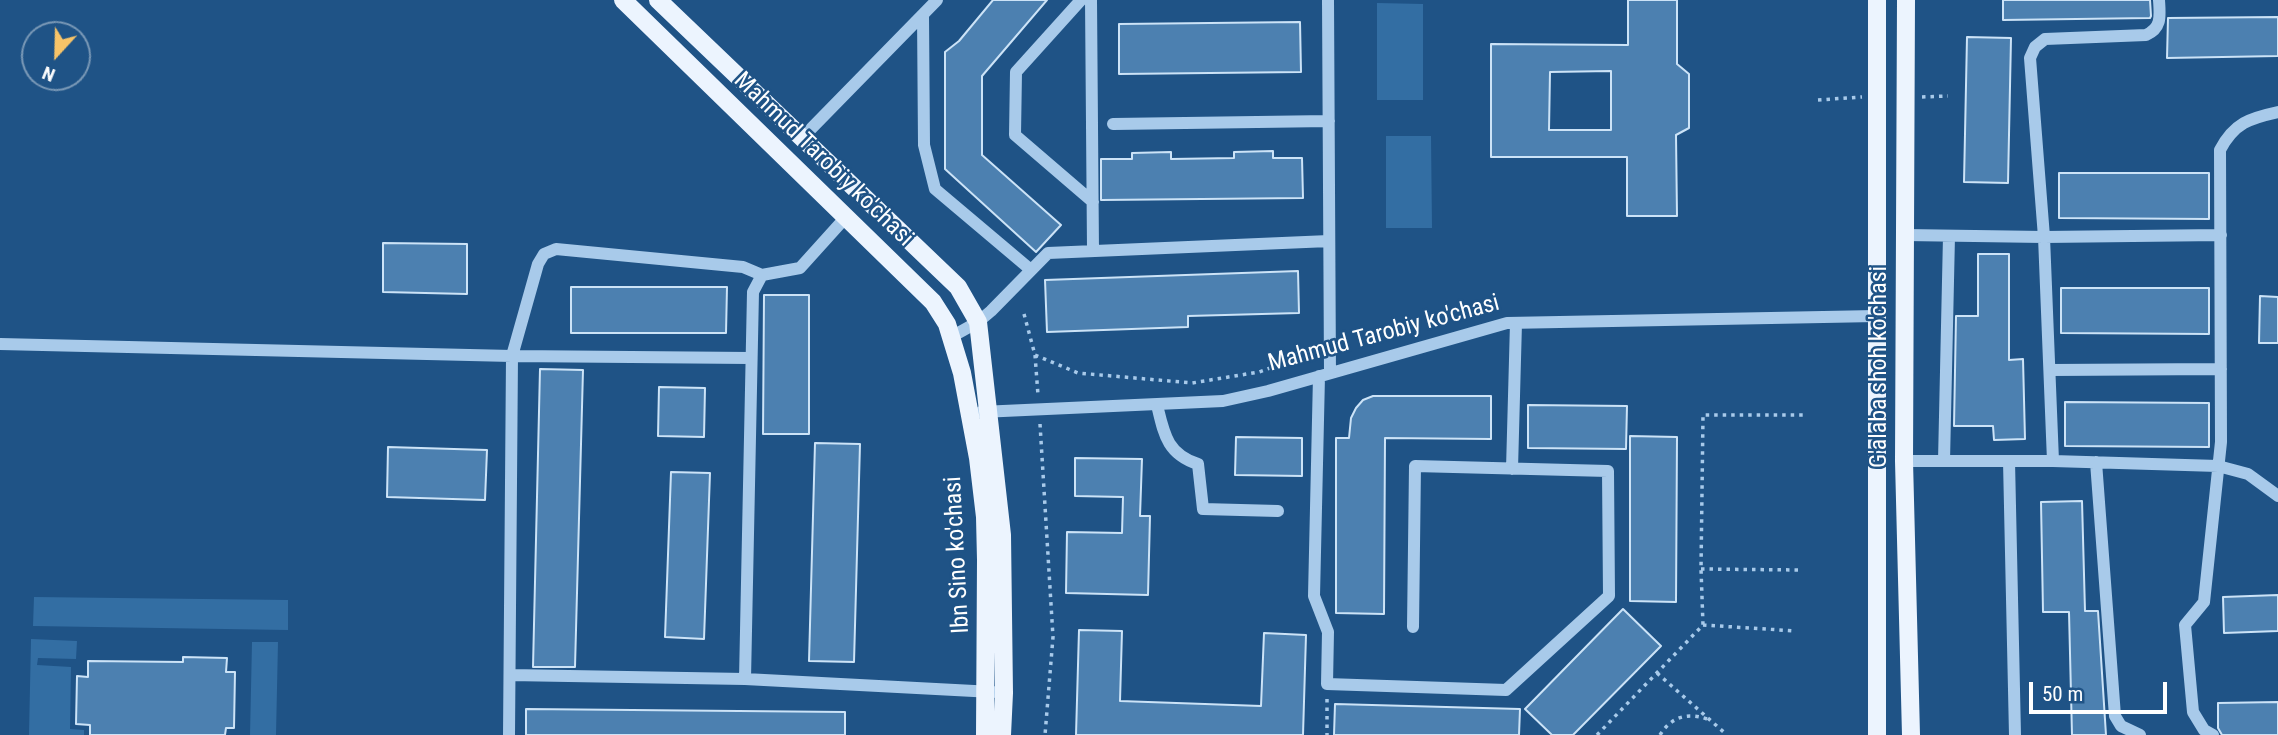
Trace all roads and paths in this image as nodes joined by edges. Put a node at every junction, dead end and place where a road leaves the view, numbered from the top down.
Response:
1 (623, 0) edge
2 (658, 0) edge
3 (937, 0) edge
4 (1081, 0) edge
5 (1091, 0) edge
6 (1328, 0) edge
7 (1877, 0) edge
8 (1906, 0) edge
9 (2159, 0) edge
10 (923, 15) junction
11 (2278, 112) edge
12 (1329, 121) junction
13 (1113, 124) dead end
14 (802, 138) junction
15 (1093, 202) junction
16 (846, 217) junction
17 (1905, 235) junction
18 (2221, 235) junction
19 (1950, 236) junction
20 (2044, 237) junction
21 (1329, 241) junction
22 (1093, 250) junction
23 (1031, 270) junction
24 (762, 275) junction
25 (1024, 314) dead end
26 (1876, 316) junction
27 (978, 321) junction
28 (1516, 323) junction
29 (951, 337) junction
30 (0, 344) edge
31 (1330, 347) junction
32 (1035, 355) junction
33 (512, 356) junction
34 (750, 359) junction
35 (2221, 369) junction
36 (2050, 370) junction
37 (962, 373) joint
38 (1324, 375) junction
39 (1157, 405) junction
40 (1038, 410) junction
41 (989, 411) junction
42 (969, 414) junction
43 (1804, 415) dead end
44 (1904, 461) junction
45 (1944, 461) junction
46 (2009, 461) junction
47 (2053, 461) junction
48 (2096, 462) junction
49 (2218, 466) junction
50 (1511, 469) junction
51 (2278, 496) edge
52 (1278, 511) dead end
53 (1701, 569) junction
54 (1799, 570) dead end
55 (1703, 625) junction
56 (1413, 627) dead end
57 (1796, 631) dead end
58 (1657, 673) junction
59 (510, 675) junction
60 (745, 679) junction
61 (1327, 684) junction
62 (995, 693) junction
63 (1716, 726) junction
64 (509, 735) edge
65 (985, 735) edge
66 (1002, 735) edge
67 (1045, 735) edge
68 (1327, 735) edge
69 (1597, 735) edge
70 (1660, 735) edge
71 (1725, 735) edge
72 (1877, 735) edge
73 (1911, 735) edge
74 (2015, 735) edge
75 (2140, 735) edge
76 (2213, 735) edge

1 - 16 main road, Mahmud Tarobiy ko'chasi
2 - 14 main road, Mahmud Tarobiy ko'chasi
3 - 10 street, Mahmud Tarobiy ko'chasi
4 - 15 street
5 - 15 street
6 - 12 street
7 - 26 main road, G'alaba shoh ko'chasi
8 - 17 main road, G'alaba shoh ko'chasi
9 - 20 street
10 - 14 street, Mahmud Tarobiy ko'chasi
10 - 23 street
11 - 18 street
12 - 13 street
12 - 21 street
14 - 27 main road, Mahmud Tarobiy ko'chasi
15 - 22 street
16 - 24 street
16 - 29 main road, Mahmud Tarobiy ko'chasi
17 - 19 street
17 - 44 main road, G'alaba shoh ko'chasi
18 - 20 street
18 - 35 street
19 - 20 street
19 - 45 street
20 - 36 street
21 - 22 street
21 - 31 street
22 - 23 street
23 - 27 street
24 - 33 street
24 - 34 street
25 - 32 path
26 - 28 street, Mahmud Tarobiy ko'chasi
26 - 72 main road, G'alaba shoh ko'chasi
27 - 29 street
27 - 41 main road, Mahmud Tarobiy ko'chasi
28 - 38 street, Mahmud Tarobiy ko'chasi
28 - 50 street
29 - 37 main road, Mahmud Tarobiy ko'chasi
30 - 33 street
31 - 32 path
31 - 38 street
32 - 40 path
33 - 34 street
33 - 59 street
34 - 60 street
35 - 36 street
35 - 49 street
36 - 47 street
37 - 42 main road, Ibn Sino ko'chasi
38 - 39 street, Mahmud Tarobiy ko'chasi
38 - 61 street
39 - 40 street, Mahmud Tarobiy ko'chasi
39 - 52 street
40 - 41 street, Mahmud Tarobiy ko'chasi
40 - 67 path
41 - 42 street, Mahmud Tarobiy ko'chasi
41 - 62 main road, Mahmud Tarobiy ko'chasi
42 - 62 main road, Ibn Sino ko'chasi
43 - 53 path
44 - 45 street
44 - 73 main road, G'alaba shoh ko'chasi
45 - 46 street
46 - 47 street
46 - 74 street
47 - 48 street
48 - 49 street
48 - 75 street
49 - 51 street
49 - 76 street
50 - 56 street
50 - 61 street
53 - 54 path
53 - 55 path
55 - 57 path
55 - 58 path
58 - 63 path
58 - 69 path
59 - 60 street
59 - 64 street
60 - 62 street
61 - 68 path
62 - 65 main road, Ibn Sino ko'chasi
62 - 66 main road, Mahmud Tarobiy ko'chasi
63 - 70 path
63 - 71 path

